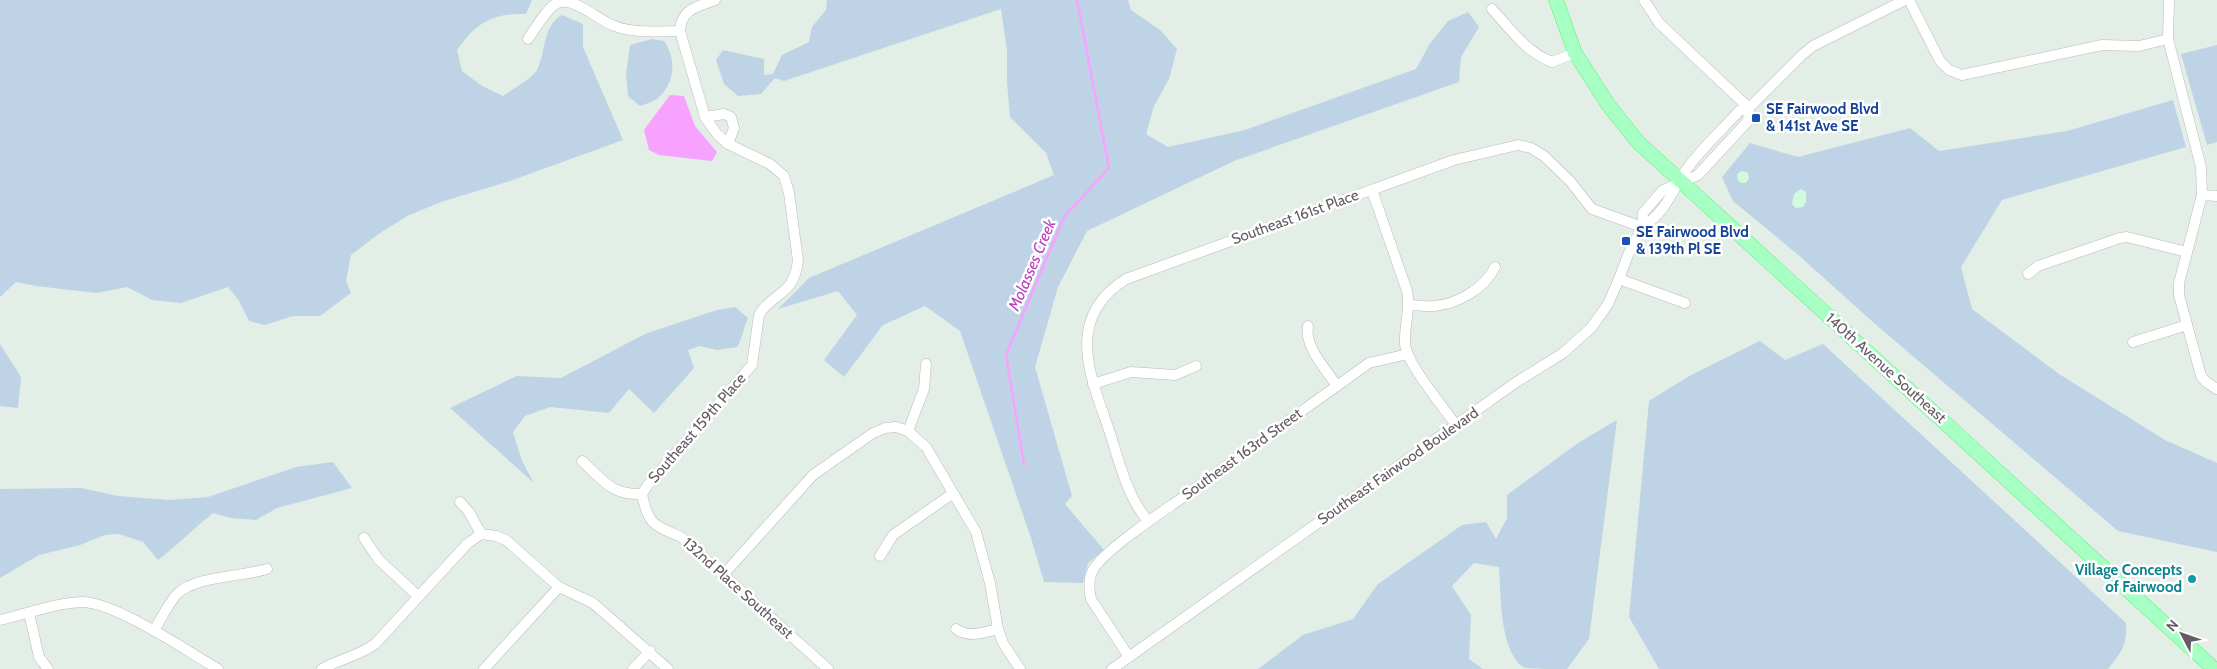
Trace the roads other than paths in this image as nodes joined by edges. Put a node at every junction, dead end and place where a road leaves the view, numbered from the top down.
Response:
1 (715, 0) edge
2 (1556, 0) edge
3 (1644, 0) edge
4 (1907, 0) edge
5 (2169, 0) edge
6 (1492, 9) dead end
7 (680, 31) junction
8 (528, 39) dead end
9 (2168, 39) junction
10 (1574, 53) junction
11 (1749, 108) junction
12 (705, 117) junction
13 (728, 144) junction
14 (1680, 182) junction
15 (1372, 190) junction
16 (2202, 195) junction
17 (2217, 196) edge
18 (1642, 227) junction
19 (2187, 252) junction
20 (1495, 266) dead end
21 (2028, 274) dead end
22 (1619, 279) junction
23 (1685, 303) dead end
24 (1410, 305) junction
25 (2187, 325) junction
26 (1308, 326) dead end
27 (2132, 342) dead end
28 (1408, 354) junction
29 (926, 364) dead end
30 (1196, 366) dead end
31 (1093, 384) junction
32 (1337, 386) junction
33 (2217, 388) edge
34 (1456, 425) junction
35 (908, 431) junction
36 (582, 461) dead end
37 (642, 494) junction
38 (952, 494) junction
39 (460, 502) dead end
40 (1148, 522) junction
41 (481, 534) junction
42 (364, 538) dead end
43 (880, 556) dead end
44 (267, 569) dead end
45 (724, 574) junction
46 (559, 587) junction
47 (418, 596) junction
48 (29, 613) junction
49 (0, 620) edge
50 (956, 629) dead end
51 (998, 629) junction
52 (154, 631) junction
53 (650, 651) junction
54 (1129, 658) junction
55 (48, 669) edge
56 (218, 669) edge
57 (322, 669) edge
58 (484, 669) edge
59 (633, 669) edge
60 (668, 669) edge
61 (828, 669) edge
62 (1020, 669) edge
63 (1112, 669) edge
64 (2214, 669) edge

1 - 7 street
2 - 10 main road, 140th Avenue Southeast
3 - 11 street
4 - 9 street
4 - 11 street, Southeast Fairwood Boulevard
5 - 9 street
6 - 10 street
7 - 8 street
7 - 12 street, Southeast 159th Place
9 - 16 street
10 - 14 main road, 140th Avenue Southeast
11 - 14 street, Southeast Fairwood Boulevard
12 - 13 street, Southeast 159th Place
12 - 13 street
13 - 37 street, Southeast 159th Place
14 - 18 street, Southeast Fairwood Boulevard
14 - 64 main road, 140th Avenue Southeast
15 - 18 street, Southeast 161st Place
15 - 24 street
15 - 31 street, Southeast 161st Place
16 - 17 street
16 - 19 street
18 - 22 street, Southeast Fairwood Boulevard
19 - 21 street
19 - 25 street
20 - 24 street
22 - 23 street
22 - 34 street, Southeast Fairwood Boulevard
24 - 28 street
25 - 27 street
25 - 33 street
26 - 32 street
28 - 32 street, Southeast 163rd Street
28 - 34 street
29 - 35 street
30 - 31 street
31 - 40 street
32 - 40 street, Southeast 163rd Street
34 - 54 street, Southeast Fairwood Boulevard
35 - 38 street
35 - 45 street
36 - 37 street
37 - 45 street, 132nd Place Southeast
38 - 43 street
38 - 51 street
39 - 41 street
40 - 54 street, Southeast 163rd Street
41 - 46 street
41 - 47 street
42 - 47 street
44 - 52 street
45 - 61 street, 132nd Place Southeast
46 - 53 street
46 - 58 street
47 - 57 street
48 - 49 street
48 - 52 street
48 - 55 street
50 - 51 street
51 - 62 street
52 - 56 street
53 - 59 street
53 - 60 street
54 - 63 street, Southeast Fairwood Boulevard

